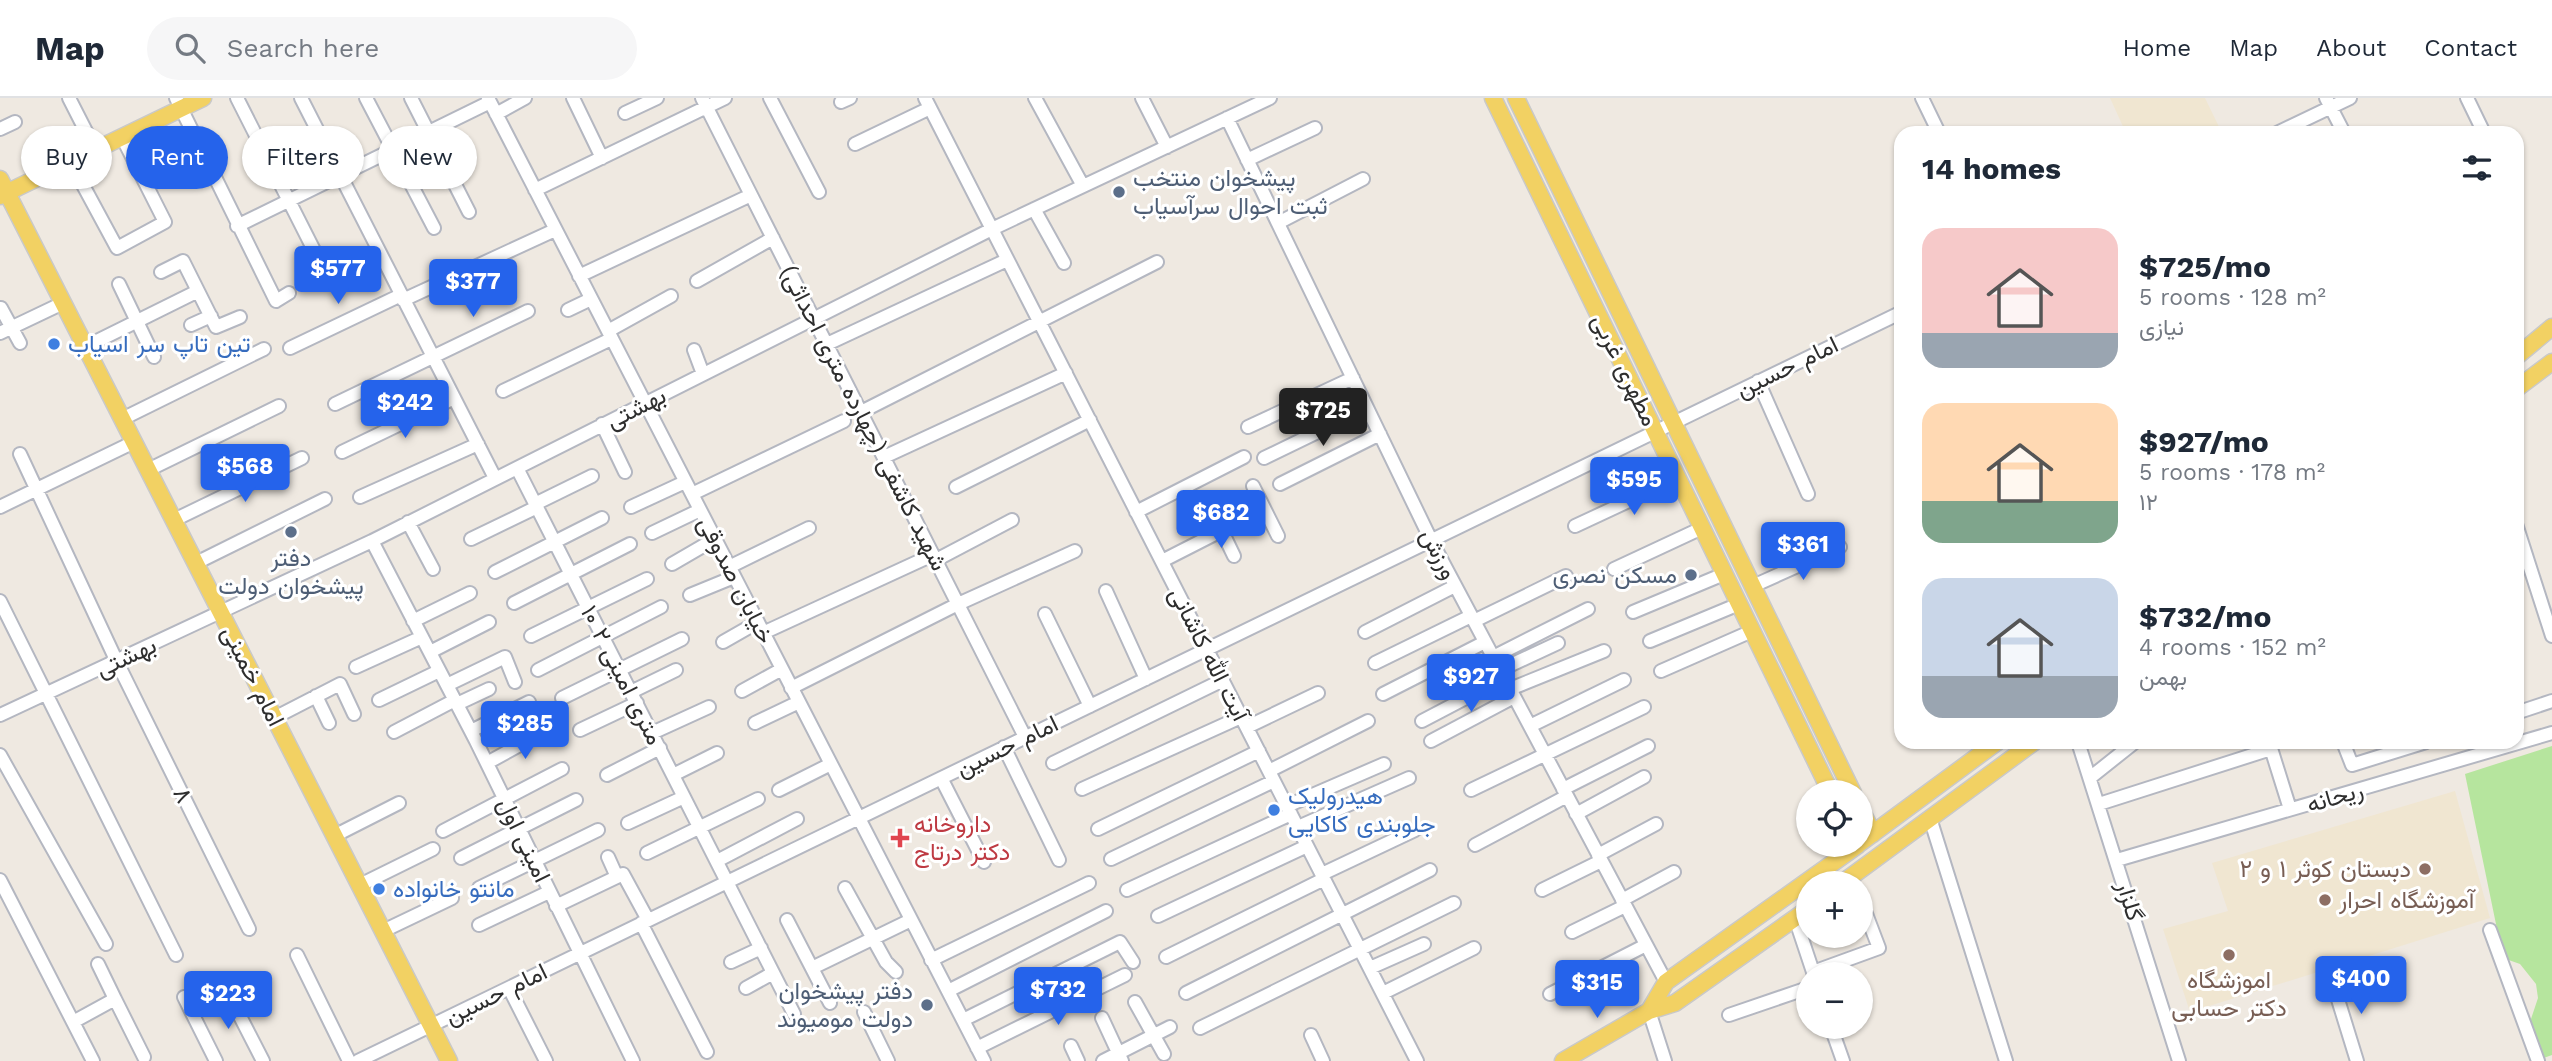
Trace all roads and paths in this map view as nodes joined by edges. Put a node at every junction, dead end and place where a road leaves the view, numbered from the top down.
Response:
1 (69, 98) edge
2 (202, 98) edge
3 (237, 98) edge
4 (301, 98) edge
5 (366, 98) edge
6 (411, 98) edge
7 (525, 98) edge
8 (573, 98) edge
9 (657, 98) edge
10 (726, 98) edge
11 (770, 98) edge
12 (1035, 98) edge
13 (1142, 98) edge
14 (1270, 98) edge
15 (1493, 98) edge
16 (1516, 98) edge
17 (1922, 98) edge
18 (2350, 98) edge
19 (2467, 98) edge
20 (178, 103) edge
21 (704, 103) edge
22 (927, 103) edge
23 (2328, 103) edge
24 (491, 105) edge
25 (625, 113) dead end
26 (1227, 118) junction
27 (15, 122) dead end
28 (83, 126) edge
29 (315, 126) edge
30 (381, 126) edge
31 (426, 126) edge
32 (443, 126) edge
33 (1936, 126) edge
34 (2292, 126) edge
35 (2340, 126) edge
36 (2481, 126) edge
37 (1315, 128) dead end
38 (0, 129) edge
39 (122, 137) junction
40 (112, 141) edge
41 (855, 144) dead end
42 (1167, 146) junction
43 (602, 158) junction
44 (1247, 160) junction
45 (1363, 179) dead end
46 (21, 181) edge
47 (1083, 186) junction
48 (2, 189) edge
49 (84, 189) edge
50 (312, 189) edge
51 (346, 189) edge
52 (414, 189) edge
53 (458, 189) edge
54 (535, 190) junction
55 (819, 192) dead end
56 (751, 195) junction
57 (288, 201) junction
58 (1034, 209) junction
59 (469, 212) dead end
60 (1278, 223) junction
61 (237, 226) junction
62 (434, 228) dead end
63 (992, 229) junction
64 (555, 230) junction
65 (773, 238) junction
66 (1007, 260) junction
67 (1157, 262) dead end
68 (1064, 263) dead end
69 (161, 272) dead end
70 (579, 276) junction
71 (330, 280) dead end
72 (697, 281) dead end
73 (119, 284) dead end
74 (198, 291) junction
75 (289, 293) dead end
76 (671, 296) dead end
77 (402, 298) junction
78 (591, 299) junction
79 (63, 303) junction
80 (1, 308) edge
81 (568, 310) dead end
82 (528, 311) dead end
83 (211, 316) junction
84 (1894, 316) edge
85 (240, 317) dead end
86 (813, 318) junction
87 (137, 321) junction
88 (1040, 323) junction
89 (191, 325) dead end
90 (2552, 327) edge
91 (6, 330) edge
92 (610, 335) junction
93 (20, 343) dead end
94 (827, 344) junction
95 (85, 347) junction
96 (290, 348) dead end
97 (264, 349) dead end
98 (694, 350) dead end
99 (2524, 350) edge
100 (432, 356) junction
101 (154, 357) dead end
102 (2552, 362) edge
103 (1066, 373) junction
104 (703, 374) junction
105 (1353, 378) junction
106 (1758, 381) junction
107 (2524, 383) edge
108 (503, 391) dead end
109 (454, 398) junction
110 (645, 403) junction
111 (335, 404) dead end
112 (279, 406) dead end
113 (1367, 408) junction
114 (861, 412) junction
115 (122, 419) junction
116 (1090, 420) junction
117 (844, 421) dead end
118 (1673, 422) junction
119 (602, 425) junction
120 (1248, 427) dead end
121 (1655, 431) junction
122 (1380, 434) junction
123 (134, 442) junction
124 (478, 444) junction
125 (342, 452) dead end
126 (20, 454) dead end
127 (884, 457) junction
128 (1244, 457) dead end
129 (302, 458) dead end
130 (1264, 458) dead end
131 (517, 468) junction
132 (148, 470) junction
133 (625, 472) dead end
134 (592, 476) dead end
135 (495, 478) junction
136 (1678, 478) junction
137 (685, 482) junction
138 (1280, 484) dead end
139 (1253, 486) dead end
140 (956, 487) dead end
141 (37, 490) junction
142 (692, 494) junction
143 (1808, 494) dead end
144 (360, 497) dead end
145 (325, 499) dead end
146 (1208, 502) dead end
147 (536, 505) junction
148 (0, 507) edge
149 (631, 507) dead end
150 (1264, 509) junction
151 (700, 510) junction
152 (1136, 512) junction
153 (602, 518) dead end
154 (174, 520) junction
155 (1012, 520) dead end
156 (408, 522) junction
157 (1575, 526) dead end
158 (809, 528) dead end
159 (1702, 528) junction
160 (1221, 531) junction
161 (652, 533) dead end
162 (1278, 536) dead end
163 (471, 539) dead end
164 (715, 539) junction
165 (1431, 540) junction
166 (372, 541) junction
167 (555, 542) junction
168 (631, 544) dead end
169 (1840, 547) dead end
170 (2524, 549) edge
171 (1075, 551) dead end
172 (1234, 556) dead end
173 (931, 559) junction
174 (1162, 561) junction
175 (196, 563) junction
176 (672, 564) dead end
177 (433, 569) dead end
178 (1614, 569) dead end
179 (495, 572) dead end
180 (732, 572) junction
181 (571, 574) junction
182 (1724, 574) junction
183 (1566, 576) dead end
184 (647, 579) dead end
185 (1455, 586) junction
186 (1753, 586) junction
187 (1106, 591) dead end
188 (470, 593) dead end
189 (690, 595) dead end
190 (0, 601) edge
191 (514, 603) dead end
192 (1739, 604) junction
193 (955, 606) junction
194 (588, 607) junction
195 (661, 607) dead end
196 (1588, 609) dead end
197 (1633, 612) dead end
198 (221, 614) junction
199 (1045, 614) dead end
200 (1472, 618) junction
201 (413, 621) junction
202 (489, 622) dead end
203 (760, 627) junction
204 (1752, 631) junction
205 (1365, 632) dead end
206 (531, 636) dead end
207 (2552, 636) edge
208 (422, 637) junction
209 (603, 637) junction
210 (682, 639) dead end
211 (1650, 640) dead end
212 (723, 642) dead end
213 (1485, 642) junction
214 (1558, 643) dead end
215 (1207, 649) junction
216 (1604, 651) dead end
217 (430, 652) junction
218 (1493, 657) junction
219 (117, 662) junction
220 (1375, 663) dead end
221 (356, 667) dead end
222 (782, 669) junction
223 (538, 670) dead end
224 (676, 670) dead end
225 (439, 671) junction
226 (620, 671) junction
227 (1661, 671) dead end
228 (1146, 679) junction
229 (1223, 680) junction
230 (1624, 680) dead end
231 (515, 682) dead end
232 (1507, 684) junction
233 (447, 685) junction
234 (791, 688) junction
235 (489, 689) dead end
236 (742, 691) dead end
237 (48, 693) junction
238 (1318, 693) dead end
239 (1383, 694) dead end
240 (316, 696) junction
241 (562, 698) dead end
242 (634, 698) junction
243 (379, 700) dead end
244 (2552, 701) edge
245 (456, 702) junction
246 (529, 702) dead end
247 (799, 702) junction
248 (1090, 706) junction
249 (709, 707) dead end
250 (1644, 707) dead end
251 (2524, 710) edge
252 (354, 714) dead end
253 (0, 715) edge
254 (274, 718) junction
255 (1368, 721) dead end
256 (1422, 721) dead end
257 (1244, 722) junction
258 (329, 723) dead end
259 (755, 723) dead end
260 (1530, 726) junction
261 (547, 730) dead end
262 (580, 730) dead end
263 (471, 731) junction
264 (394, 732) dead end
265 (652, 733) junction
266 (2552, 733) edge
267 (1025, 737) junction
268 (1431, 741) dead end
269 (2524, 741) edge
270 (1648, 746) dead end
271 (1004, 747) junction
272 (660, 748) junction
273 (1988, 749) edge
274 (2024, 749) edge
275 (2081, 749) edge
276 (2126, 749) edge
277 (2258, 749) edge
278 (2271, 749) edge
279 (2345, 749) edge
280 (2403, 749) edge
281 (2497, 749) edge
282 (1259, 751) junction
283 (717, 753) dead end
284 (0, 755) edge
285 (1545, 755) junction
286 (1053, 762) dead end
287 (487, 763) junction
288 (831, 764) junction
289 (1384, 764) dead end
290 (562, 769) dead end
291 (607, 775) dead end
292 (673, 775) junction
293 (1272, 776) junction
294 (1644, 777) dead end
295 (2091, 777) junction
296 (941, 778) junction
297 (1409, 778) dead end
298 (1825, 780) edge
299 (1847, 780) edge
300 (1082, 789) dead end
301 (779, 790) dead end
302 (1471, 790) dead end
303 (1565, 792) junction
304 (684, 797) junction
305 (758, 799) dead end
306 (505, 800) junction
307 (576, 800) dead end
308 (399, 803) dead end
309 (2099, 804) junction
310 (2291, 809) junction
311 (1289, 810) junction
312 (1576, 814) junction
313 (797, 818) dead end
314 (859, 818) junction
315 (1930, 818) junction
316 (628, 823) dead end
317 (1656, 824) dead end
318 (1298, 827) junction
319 (519, 829) junction
320 (701, 829) junction
321 (1098, 829) dead end
322 (598, 830) dead end
323 (1415, 830) dead end
324 (443, 831) dead end
325 (1873, 834) edge
326 (334, 836) junction
327 (1475, 845) dead end
328 (1307, 846) junction
329 (433, 849) dead end
330 (647, 853) dead end
331 (608, 856) dead end
332 (1841, 857) edge
333 (461, 858) dead end
334 (1600, 858) junction
335 (1111, 859) dead end
336 (534, 860) junction
337 (1059, 860) dead end
338 (2117, 860) junction
339 (717, 861) junction
340 (984, 862) dead end
341 (1430, 870) dead end
342 (1862, 871) edge
343 (1674, 872) dead end
344 (1323, 876) junction
345 (617, 877) junction
346 (0, 880) edge
347 (727, 882) junction
348 (1090, 883) dead end
349 (359, 885) junction
350 (479, 888) dead end
351 (845, 888) dead end
352 (1127, 890) dead end
353 (1542, 890) dead end
354 (550, 892) junction
355 (452, 898) dead end
356 (1454, 903) dead end
357 (1624, 903) junction
358 (556, 906) junction
359 (1106, 911) dead end
360 (1342, 914) junction
361 (1158, 916) dead end
362 (1796, 917) edge
363 (787, 920) dead end
364 (911, 920) junction
365 (645, 922) junction
366 (479, 925) dead end
367 (249, 929) dead end
368 (2490, 930) dead end
369 (383, 931) junction
370 (1572, 932) dead end
371 (1873, 932) edge
372 (872, 938) junction
373 (106, 944) dead end
374 (1424, 944) dead end
375 (1646, 945) junction
376 (1359, 947) junction
377 (761, 948) junction
378 (1474, 948) dead end
379 (297, 954) dead end
380 (579, 954) junction
381 (176, 955) dead end
382 (1166, 957) dead end
383 (931, 960) junction
384 (731, 962) dead end
385 (1133, 962) dead end
386 (1843, 962) edge
387 (98, 964) dead end
388 (811, 968) junction
389 (1370, 968) junction
390 (896, 972) dead end
391 (773, 973) junction
392 (1125, 975) dead end
393 (2332, 980) dead end
394 (1666, 982) junction
395 (224, 985) dead end
396 (509, 988) junction
397 (746, 988) dead end
398 (948, 991) junction
399 (1796, 992) edge
400 (1186, 993) dead end
401 (1383, 993) junction
402 (1550, 994) dead end
403 (184, 997) dead end
404 (115, 999) junction
405 (1135, 1002) dead end
406 (830, 1003) dead end
407 (1650, 1011) junction
408 (864, 1012) dead end
409 (794, 1014) dead end
410 (1729, 1015) dead end
411 (1102, 1018) dead end
412 (962, 1020) junction
413 (73, 1022) junction
414 (431, 1026) junction
415 (1170, 1027) dead end
416 (1200, 1028) dead end
417 (1311, 1035) dead end
418 (1154, 1036) junction
419 (1835, 1039) edge
420 (1071, 1046) dead end
421 (977, 1048) junction
422 (707, 1052) dead end
423 (1164, 1054) dead end
424 (144, 1057) dead end
425 (1120, 1057) edge
426 (1416, 1058) edge
427 (93, 1061) edge
428 (216, 1061) edge
429 (263, 1061) edge
430 (349, 1061) edge
431 (358, 1061) edge
432 (449, 1061) edge
433 (547, 1061) edge
434 (633, 1061) edge
435 (888, 1061) edge
436 (984, 1061) edge
437 (1078, 1061) edge
438 (1102, 1061) edge
439 (1323, 1061) edge
440 (1402, 1061) edge
441 (1563, 1061) edge
442 (1665, 1061) edge
443 (1843, 1061) edge
444 (2006, 1061) edge
445 (2179, 1061) edge
446 (2357, 1061) edge
447 (2539, 1061) edge

1 - 28 street
2 - 20 main road
3 - 57 street
4 - 29 street
5 - 30 street
6 - 31 street
7 - 24 street
8 - 43 street
9 - 25 street
10 - 21 street
11 - 55 street
12 - 47 street
13 - 42 street
14 - 26 street, بهشتی
15 - 121 main road, مطهری غربی
16 - 118 main road, مطهری غربی
17 - 33 street
18 - 23 street
19 - 36 street
20 - 39 main road
20 - 61 street
21 - 43 street
21 - 56 street, شهید کاشفی (چهارده متری احداثی)
22 - 41 street
22 - 63 street, آیت الله کاشانی
23 - 34 street
23 - 35 street
24 - 32 street
24 - 54 street, خیابان صدوقی
26 - 42 street, بهشتی
26 - 44 street, ورزش
27 - 38 street
37 - 44 street
39 - 40 main road
39 - 49 street
42 - 47 street, بهشتی
43 - 54 street
44 - 60 street, ورزش
45 - 60 street
46 - 48 main road
47 - 58 street, بهشتی
48 - 79 main road, امام خمینی
50 - 57 street
51 - 77 street
52 - 62 street
53 - 59 street
54 - 64 street, خیابان صدوقی
56 - 65 street, شهید کاشفی (چهارده متری احداثی)
56 - 70 street
57 - 61 street
57 - 71 street
58 - 63 street, بهشتی
58 - 68 street
60 - 105 street, ورزش
61 - 75 street
63 - 66 street, آیت الله کاشانی
63 - 86 street, بهشتی
64 - 70 street, خیابان صدوقی
64 - 77 street
65 - 72 street
65 - 86 street, شهید کاشفی (چهارده متری احداثی)
66 - 88 street, آیت الله کاشانی
66 - 94 street
67 - 88 street
69 - 74 street
70 - 78 street, خیابان صدوقی
73 - 87 street
74 - 83 street
74 - 87 street
76 - 92 street
77 - 96 street
77 - 100 street
78 - 81 street
78 - 92 street, خیابان صدوقی
79 - 91 street
79 - 95 main road, امام خمینی
80 - 91 street
82 - 100 street
83 - 85 street
83 - 89 street
84 - 106 street, امام حسین
86 - 94 street, شهید کاشفی (چهارده متری احداثی)
86 - 104 street, بهشتی
87 - 95 street
87 - 101 street
88 - 103 street, آیت الله کاشانی
88 - 114 street
90 - 99 main road
91 - 93 street
92 - 108 street
92 - 110 street, خیابان صدوقی
94 - 114 street, شهید کاشفی (چهارده متری احداثی)
95 - 115 main road, امام خمینی
97 - 115 street
98 - 104 street
100 - 109 street
100 - 111 street
102 - 107 main road
103 - 116 street, آیت الله کاشانی
103 - 127 street
104 - 110 street, بهشتی
105 - 113 street, ورزش
105 - 120 street
106 - 118 street, امام حسین
106 - 143 street
109 - 124 street
109 - 125 street
110 - 119 street, بهشتی
110 - 137 street, خیابان صدوقی
112 - 132 street
113 - 122 street, ورزش
113 - 130 street
114 - 127 street, شهید کاشفی (چهارده متری احداثی)
115 - 123 main road, امام خمینی
116 - 140 street
116 - 152 street, آیت الله کاشانی
117 - 142 street
118 - 121 street, امام حسین
118 - 186 main road, مطهری غربی
119 - 131 street, بهشتی
119 - 133 street
121 - 136 main road, مطهری غربی
121 - 165 street, امام حسین
122 - 138 street
122 - 165 street, ورزش
123 - 132 main road, امام خمینی
123 - 141 street
124 - 135 street
124 - 144 street
126 - 141 street, ۸
127 - 173 street, شهید کاشفی (چهارده متری احداثی)
128 - 152 street
129 - 154 street
131 - 135 street, بهشتی
131 - 147 street, ۱۰ متری امینی ۲
132 - 154 main road, امام خمینی
134 - 147 street
135 - 156 street, بهشتی
136 - 157 street
136 - 159 main road, مطهری غربی
137 - 142 street, خیابان صدوقی
137 - 149 street
139 - 150 street
141 - 148 street
141 - 219 street, ۸
142 - 151 street, خیابان صدوقی
145 - 175 street
146 - 160 street
147 - 163 street
147 - 167 street, ۱۰ متری امینی ۲
150 - 160 street
150 - 162 street
151 - 161 street
151 - 164 street, خیابان صدوقی
152 - 174 street, آیت الله کاشانی
153 - 167 street
154 - 175 main road, امام خمینی
155 - 173 street
156 - 166 street, بهشتی
156 - 177 street
158 - 180 street
159 - 178 street
159 - 182 main road, مطهری غربی
160 - 172 street
160 - 174 street
164 - 176 street
164 - 180 street, خیابان صدوقی
165 - 185 street, ورزش
165 - 215 street, امام حسین
166 - 198 street, بهشتی
166 - 201 street, امینی اول
167 - 179 street
167 - 181 street, ۱۰ متری امینی ۲
168 - 181 street
169 - 186 street
170 - 207 street
171 - 193 street
173 - 193 street, شهید کاشفی (چهارده متری احداثی)
173 - 203 street
174 - 215 street, آیت الله کاشانی
175 - 198 main road, امام خمینی
180 - 189 street
180 - 203 street, خیابان صدوقی
181 - 191 street
181 - 194 street, ۱۰ متری امینی ۲
182 - 192 main road, مطهری غربی
182 - 197 street
183 - 200 street
184 - 194 street
185 - 200 street, ورزش
185 - 205 street
186 - 299 main road, مطهری غربی
187 - 228 street
188 - 201 street
190 - 237 street
192 - 204 main road, مطهری غربی
192 - 211 street
193 - 234 street
193 - 267 street, شهید کاشفی (چهارده متری احداثی)
194 - 206 street
194 - 209 street, ۱۰ متری امینی ۲
195 - 209 street
196 - 218 street
198 - 219 street, بهشتی
198 - 254 main road, امام خمینی
199 - 248 street
200 - 213 street, ورزش
200 - 220 street
201 - 208 street, امینی اول
202 - 217 street
203 - 212 street
203 - 222 street, خیابان صدوقی
204 - 227 street
204 - 298 main road, مطهری غربی
208 - 217 street, امینی اول
208 - 221 street
209 - 223 street
209 - 226 street, ۱۰ متری امینی ۲
210 - 226 street
213 - 218 street, ورزش
213 - 239 street
214 - 232 street
215 - 228 street, امام حسین
215 - 229 street, آیت الله کاشانی
216 - 232 street
217 - 225 street, امینی اول
218 - 232 street, ورزش
219 - 237 street, بهشتی
219 - 367 street, ۸
222 - 234 street, خیابان صدوقی
222 - 236 street
224 - 242 street
225 - 233 street, امینی اول
225 - 243 street
226 - 241 street
226 - 242 street, ۱۰ متری امینی ۲
228 - 248 street, امام حسین
229 - 257 street, آیت الله کاشانی
229 - 286 street
230 - 260 street
231 - 233 street
232 - 256 street
232 - 260 street, ورزش
232 - 268 street
233 - 245 street, امینی اول
234 - 247 street, خیابان صدوقی
235 - 245 street
237 - 253 street, بهشتی
237 - 381 street
238 - 257 street
240 - 252 street
240 - 254 street
240 - 258 street
242 - 262 street
242 - 265 street, ۱۰ متری امینی ۲
244 - 251 street
245 - 263 street, امینی اول
245 - 264 street
246 - 263 street
247 - 259 street
247 - 288 street, خیابان صدوقی
248 - 267 street, امام حسین
249 - 265 street
250 - 285 street
254 - 326 main road, امام خمینی
255 - 293 street
257 - 282 street, آیت الله کاشانی
257 - 300 street
260 - 285 street, ورزش
261 - 287 street
263 - 287 street, امینی اول
265 - 272 street, ۱۰ متری امینی ۲
266 - 269 street, ریحانه
267 - 271 street, امام حسین
270 - 303 street
271 - 296 street, امام حسین
271 - 337 street
272 - 291 street
272 - 292 street, ۱۰ متری امینی ۲
273 - 325 main road
274 - 315 main road
275 - 295 street, گلزار
276 - 295 street
277 - 309 street
278 - 310 street
279 - 280 street
281 - 310 street, ریحانه
282 - 293 street, آیت الله کاشانی
282 - 321 street
283 - 292 street
284 - 373 street
285 - 302 street
285 - 303 street, ورزش
287 - 306 street, امینی اول
288 - 301 street
288 - 314 street, خیابان صدوقی
289 - 311 street
290 - 306 street
292 - 304 street, ۱۰ متری امینی ۲
293 - 311 street, آیت الله کاشانی
293 - 335 street
294 - 312 street
295 - 309 street, گلزار
296 - 314 street, امام حسین
296 - 340 street
297 - 318 street
303 - 312 street, ورزش
303 - 327 street
304 - 316 street
304 - 320 street, ۱۰ متری امینی ۲
305 - 320 street
306 - 319 street, امینی اول
306 - 324 street
307 - 319 street
308 - 326 street
309 - 338 street, گلزار
310 - 338 street, ریحانه
311 - 318 street, آیت الله کاشانی
311 - 352 street
312 - 334 street, ورزش
313 - 339 street
314 - 347 street, امام حسین
314 - 364 street, خیابان صدوقی
315 - 342 main road
315 - 444 street
317 - 334 street
318 - 328 street, آیت الله کاشانی
319 - 333 street
319 - 336 street, امینی اول
320 - 330 street
320 - 339 street, ۱۰ متری امینی ۲
322 - 336 street
323 - 344 street
326 - 349 main road, امام خمینی
328 - 344 street, آیت الله کاشانی
328 - 361 street
329 - 349 street
331 - 345 street
332 - 394 main road
334 - 353 street
334 - 357 street, ورزش
336 - 350 street
336 - 354 street, امینی اول
338 - 445 street, گلزار
339 - 347 street, ۱۰ متری امینی ۲
341 - 360 street
343 - 357 street
344 - 360 street, آیت الله کاشانی
344 - 382 street
345 - 358 street
345 - 365 street
346 - 413 street
347 - 365 street, امام حسین
347 - 377 street, ۱۰ متری امینی ۲
348 - 383 street
349 - 369 main road, امام خمینی
351 - 372 street
354 - 358 street, امینی اول
354 - 366 street
355 - 369 street
356 - 376 street
357 - 370 street
357 - 375 street, ورزش
358 - 380 street, امینی اول
359 - 398 street
360 - 376 street, آیت الله کاشانی
360 - 400 street
362 - 407 main road
363 - 388 street
364 - 372 street
364 - 383 street, خیابان صدوقی
365 - 380 street, امام حسین
365 - 422 street
368 - 447 street
369 - 414 main road, امام خمینی
371 - 386 street
372 - 388 street
372 - 390 street
374 - 389 street
375 - 394 street, ورزش
375 - 402 street
376 - 389 street, آیت الله کاشانی
376 - 416 street
377 - 384 street
377 - 391 street, ۱۰ متری امینی ۲
378 - 401 street
379 - 430 street
380 - 396 street, امام حسین
380 - 434 street
383 - 398 street, خیابان صدوقی
385 - 412 street
387 - 404 street
388 - 406 street
389 - 401 street, آیت الله کاشانی
391 - 397 street
391 - 409 street, ۱۰ متری امینی ۲
392 - 421 street
393 - 446 street
394 - 407 main road
395 - 429 street
396 - 414 street, امام حسین
396 - 433 street
398 - 412 street, خیابان صدوقی
399 - 410 street
401 - 426 street, آیت الله کاشانی
403 - 428 street
404 - 413 street
404 - 424 street
405 - 418 street
407 - 441 main road
407 - 442 street
408 - 435 street
411 - 425 street
412 - 421 street, خیابان صدوقی
413 - 427 street
414 - 431 street, امام حسین
414 - 432 main road, امام خمینی
415 - 418 street
417 - 439 street
418 - 423 street
418 - 425 street
419 - 443 street
420 - 437 street
421 - 436 street, خیابان صدوقی
425 - 438 street
426 - 440 street

